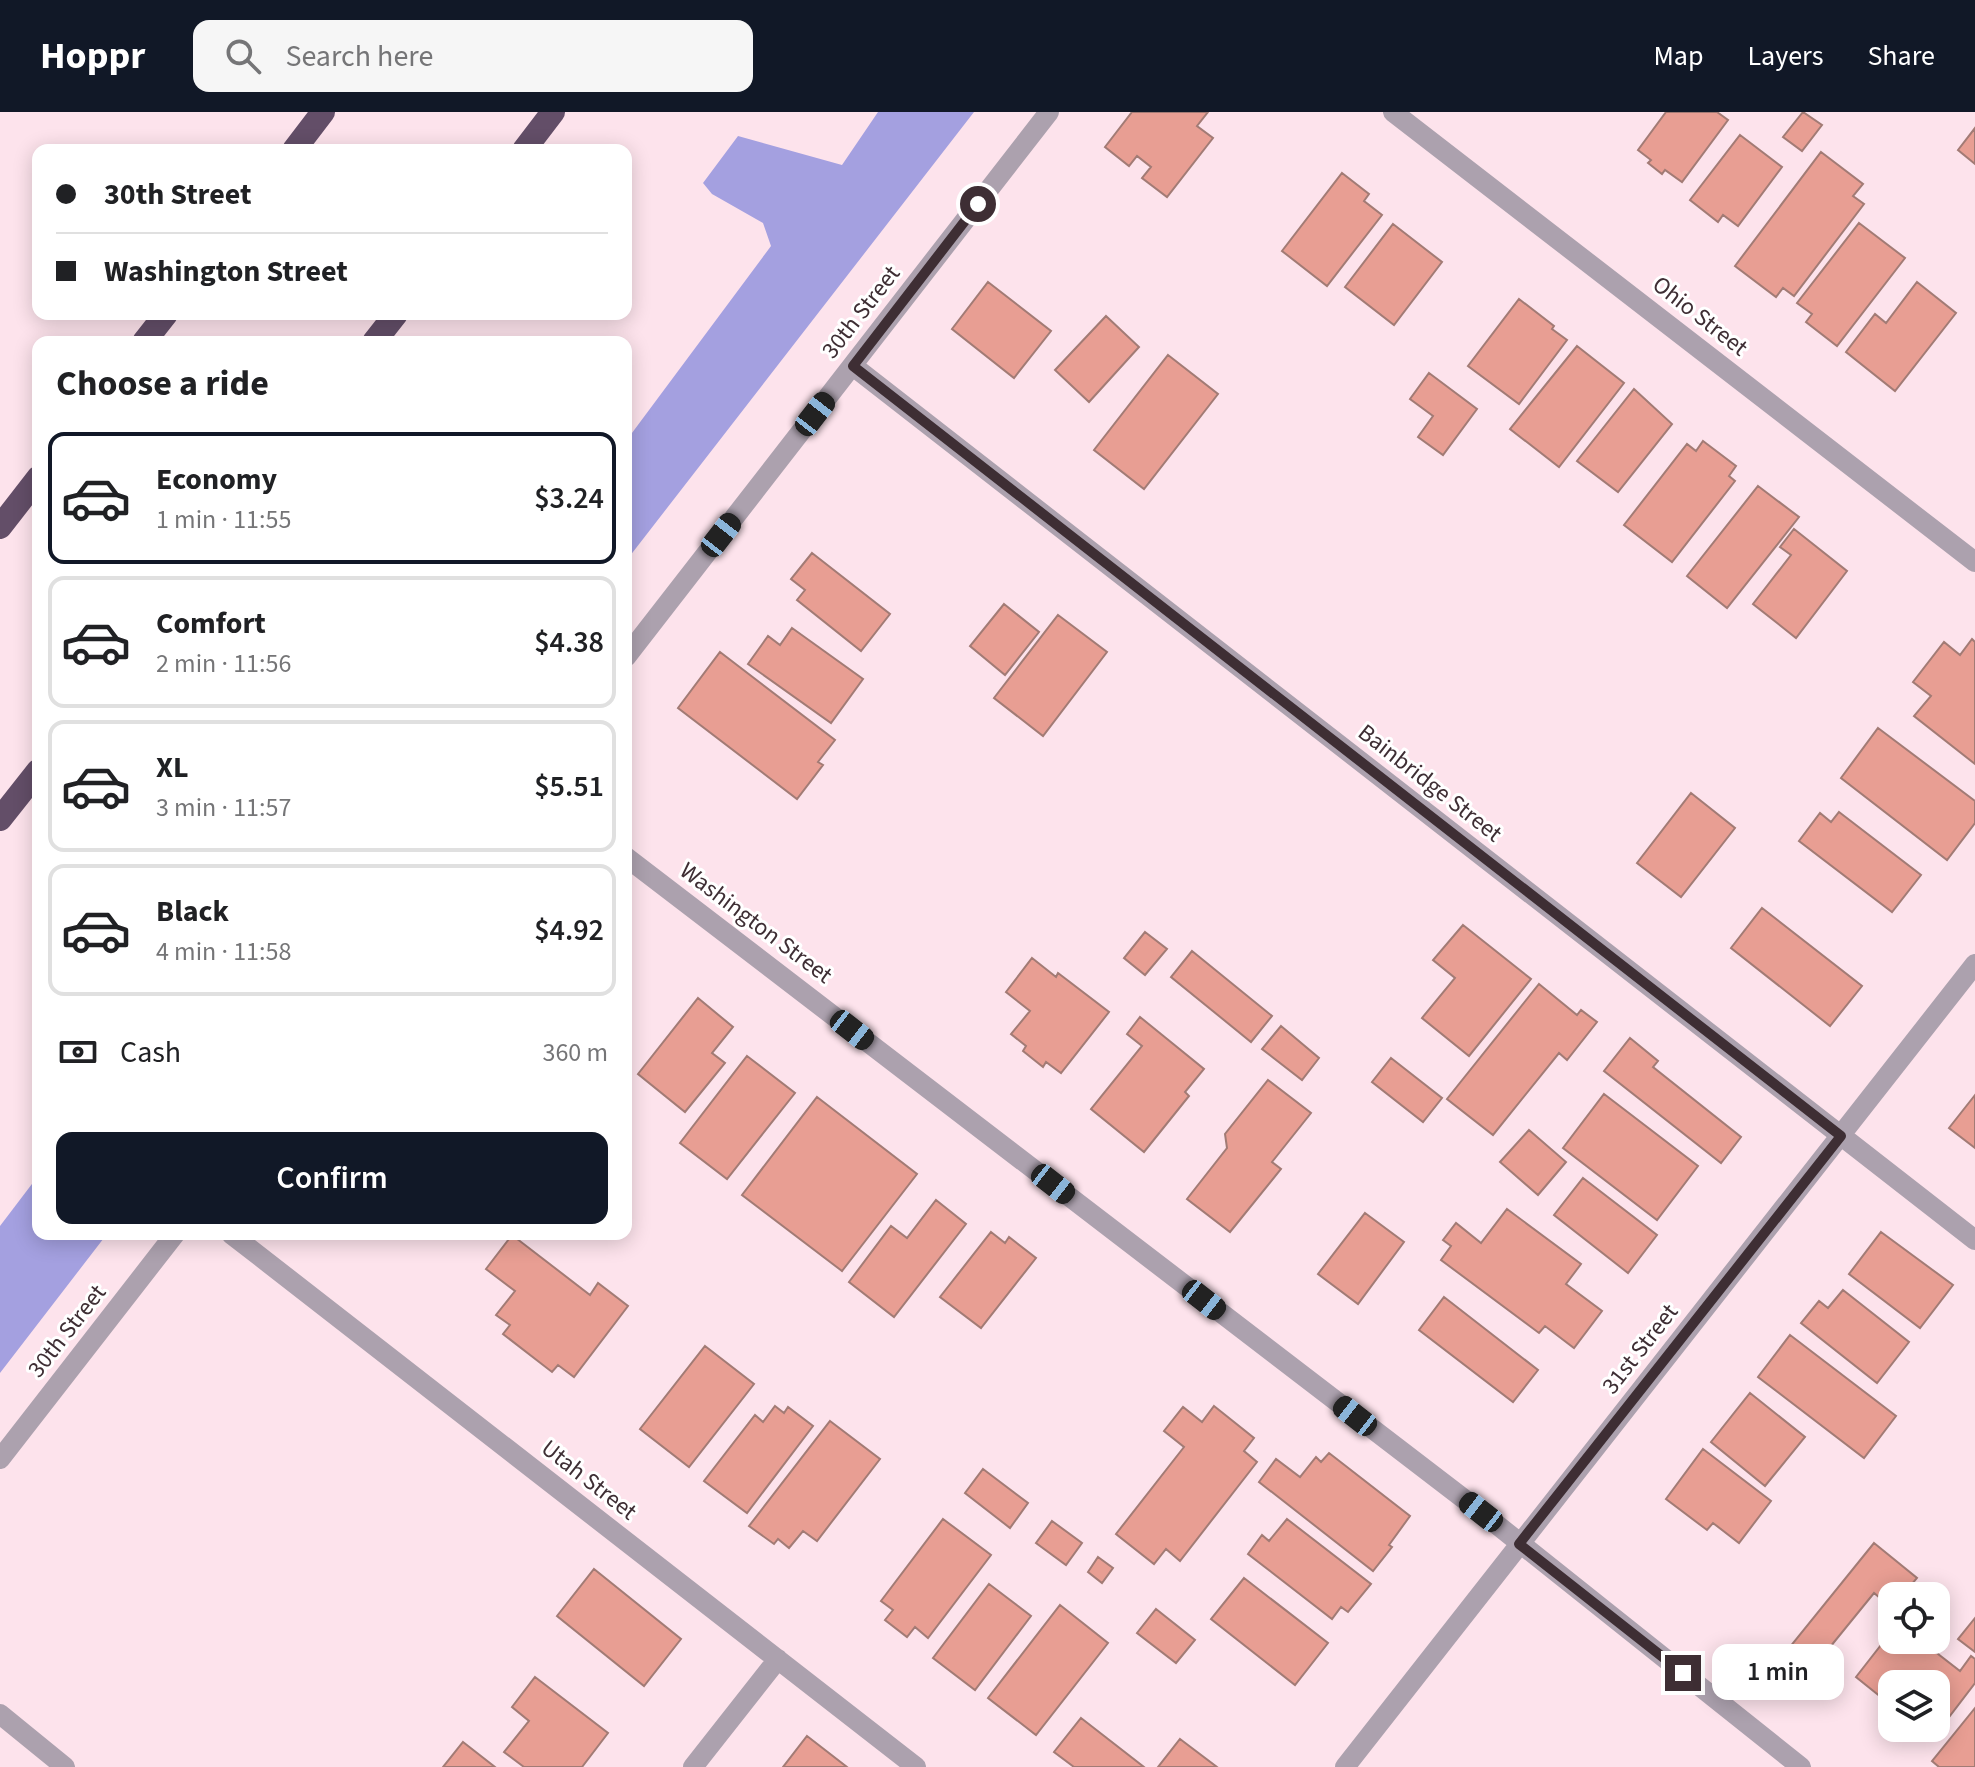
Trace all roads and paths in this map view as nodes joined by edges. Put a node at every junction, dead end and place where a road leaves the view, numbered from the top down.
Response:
1 (323, 112) edge
2 (553, 112) edge
3 (1049, 112) edge
4 (1393, 112) edge
5 (299, 144) edge
6 (529, 144) edge
7 (161, 320) edge
8 (391, 320) edge
9 (149, 336) edge
10 (379, 336) edge
11 (853, 366) junction
12 (32, 486) edge
13 (0, 527) edge
14 (1975, 562) edge
15 (632, 649) edge
16 (32, 779) edge
17 (0, 819) edge
18 (632, 862) edge
19 (1975, 964) edge
20 (1841, 1136) junction
21 (170, 1240) edge
22 (239, 1240) edge
23 (1975, 1240) edge
24 (0, 1459) edge
25 (1519, 1544) junction
26 (778, 1659) junction
27 (0, 1714) edge
28 (65, 1767) edge
29 (693, 1767) edge
30 (916, 1767) edge
31 (1345, 1767) edge
32 (1801, 1767) edge

1 - 5 highway
2 - 6 highway
3 - 11 street, 30th Street
4 - 14 street, Ohio Street
7 - 9 highway
8 - 10 highway
11 - 15 street, 30th Street
11 - 20 street, Bainbridge Street
12 - 13 highway
16 - 17 highway
18 - 25 street, Washington Street
19 - 20 street, 31st Street
20 - 23 street, Bainbridge Street
20 - 25 street, 31st Street
21 - 24 street, 30th Street
22 - 26 street, Utah Street
25 - 31 street, 31st Street
25 - 32 street, Washington Street
26 - 29 street
26 - 30 street, Utah Street
27 - 28 street

